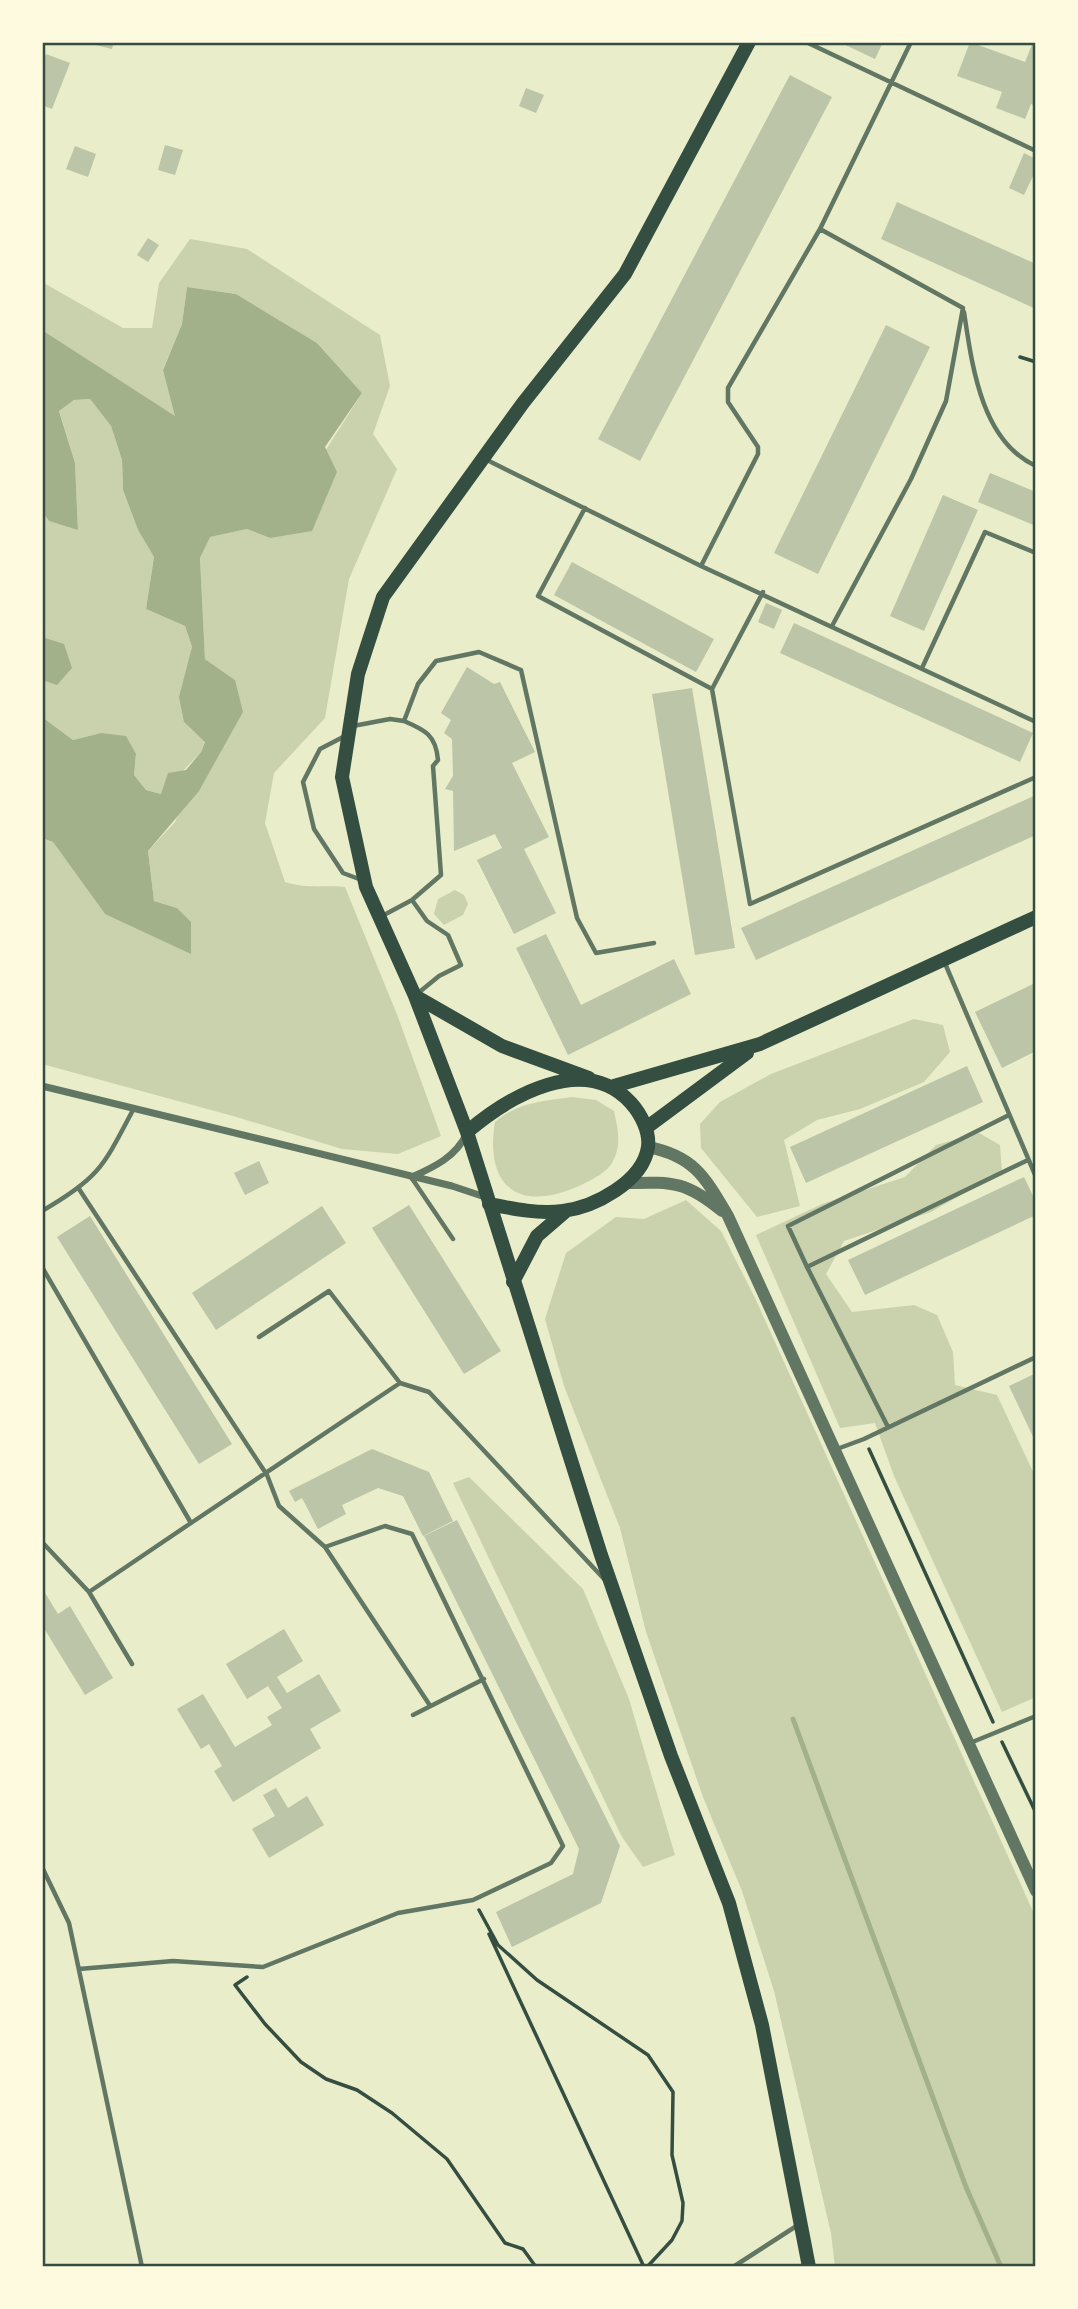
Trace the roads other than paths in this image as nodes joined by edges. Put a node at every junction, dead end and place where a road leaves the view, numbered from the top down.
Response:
1 (749, 42) edge
2 (806, 42) edge
3 (911, 42) edge
4 (891, 82) junction
5 (1036, 151) edge
6 (820, 229) junction
7 (963, 308) junction
8 (484, 459) junction
9 (1036, 466) edge
10 (585, 508) junction
11 (1036, 554) edge
12 (701, 566) junction
13 (763, 592) junction
14 (832, 626) junction
15 (922, 669) junction
16 (712, 690) junction
17 (404, 721) junction
18 (1036, 722) edge
19 (352, 729) junction
20 (1036, 777) edge
21 (365, 881) junction
22 (412, 900) junction
23 (379, 918) junction
24 (1036, 918) edge
25 (654, 943) dead end
26 (943, 960) junction
27 (415, 996) junction
28 (760, 1044) junction
29 (593, 1080) junction
30 (42, 1086) edge
31 (614, 1086) junction
32 (132, 1110) junction
33 (1009, 1115) junction
34 (646, 1128) junction
35 (467, 1132) junction
36 (648, 1147) junction
37 (1028, 1160) junction
38 (411, 1177) junction
39 (1036, 1177) edge
40 (627, 1182) junction
41 (79, 1189) junction
42 (489, 1201) junction
43 (42, 1211) edge
44 (566, 1211) junction
45 (728, 1216) junction
46 (453, 1239) dead end
47 (42, 1267) edge
48 (807, 1267) junction
49 (513, 1282) junction
50 (259, 1337) dead end
51 (1036, 1357) edge
52 (400, 1383) junction
53 (888, 1427) junction
54 (835, 1449) junction
55 (267, 1475) junction
56 (191, 1524) junction
57 (42, 1542) edge
58 (325, 1547) junction
59 (614, 1589) junction
60 (89, 1592) junction
61 (132, 1664) dead end
62 (484, 1679) junction
63 (429, 1704) junction
64 (413, 1715) dead end
65 (1036, 1716) edge
66 (969, 1744) junction
67 (42, 1867) edge
68 (1036, 1891) edge
69 (79, 1969) junction
70 (799, 2225) junction
71 (142, 2267) edge
72 (733, 2267) edge
73 (809, 2267) edge

1 - 8 main road
2 - 4 lane
3 - 4 lane
4 - 5 lane
4 - 6 lane
6 - 7 lane
6 - 12 lane
7 - 9 lane
7 - 14 lane
8 - 10 lane
8 - 19 main road
10 - 12 lane
10 - 16 lane
11 - 15 lane
12 - 13 lane
13 - 14 lane
13 - 16 lane
14 - 15 lane
15 - 18 lane
16 - 20 lane
17 - 19 lane
17 - 22 lane
17 - 25 lane
19 - 21 main road
19 - 21 lane
21 - 23 main road
22 - 23 lane
22 - 27 lane
23 - 27 main road
24 - 26 main road
26 - 28 main road
26 - 33 lane
27 - 29 main road
27 - 35 main road
28 - 31 main road
28 - 34 main road
29 - 31 main road
29 - 35 main road
30 - 32 street
31 - 34 main road
32 - 38 street
32 - 41 lane
33 - 37 lane
33 - 48 lane
34 - 36 main road
35 - 38 street
35 - 42 main road
36 - 40 main road
36 - 45 street
37 - 39 lane
37 - 48 lane
38 - 42 street
38 - 46 lane
40 - 44 main road
40 - 45 street
41 - 43 lane
41 - 55 lane
42 - 44 main road
42 - 49 main road
44 - 49 main road
45 - 54 street
47 - 56 lane
48 - 53 lane
49 - 59 main road
50 - 52 lane
51 - 53 lane
52 - 55 lane
52 - 59 lane
53 - 54 lane
54 - 66 street
55 - 56 lane
55 - 58 lane
56 - 60 lane
57 - 60 lane
58 - 62 lane
58 - 63 lane
59 - 70 main road
60 - 61 lane
62 - 63 lane
62 - 69 lane
63 - 64 lane
65 - 66 lane
66 - 68 street
67 - 69 lane
69 - 71 lane
70 - 72 lane
70 - 73 main road

